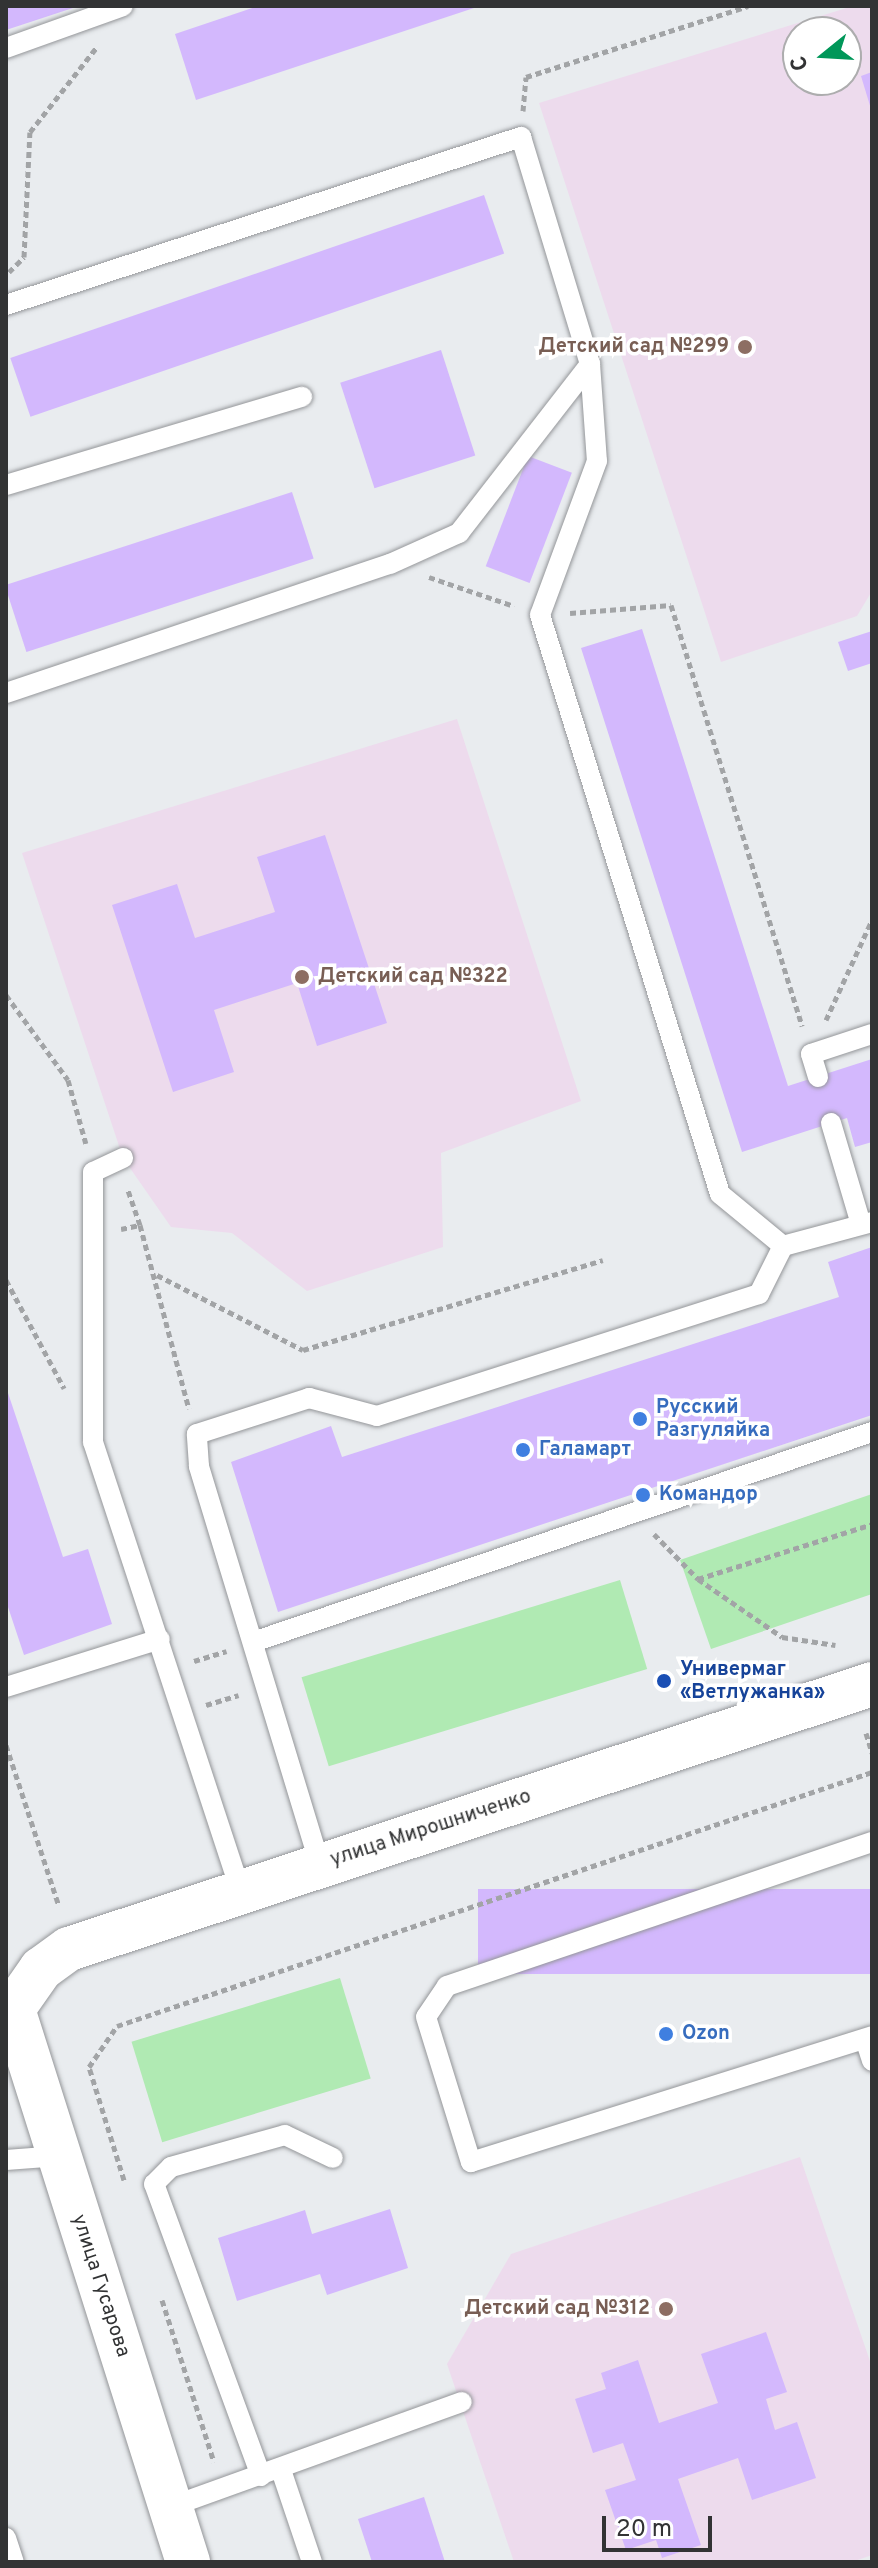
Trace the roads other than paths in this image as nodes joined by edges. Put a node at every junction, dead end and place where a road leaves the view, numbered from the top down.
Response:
1 (123, 6) edge
2 (6, 48) edge
3 (6, 305) edge
4 (590, 364) junction
5 (302, 397) dead end
6 (6, 485) edge
7 (6, 693) edge
8 (872, 1034) edge
9 (818, 1077) dead end
10 (831, 1123) dead end
11 (123, 1158) dead end
12 (866, 1223) edge
13 (783, 1246) junction
14 (872, 1432) edge
15 (160, 1639) junction
16 (245, 1645) junction
17 (872, 1684) edge
18 (6, 1687) edge
19 (872, 1842) edge
20 (320, 1865) junction
21 (240, 1890) junction
22 (10, 2011) edge
23 (868, 2037) edge
24 (872, 2061) edge
25 (59, 2156) junction
26 (333, 2158) dead end
27 (6, 2160) edge
28 (462, 2402) dead end
29 (281, 2470) junction
30 (261, 2476) junction
31 (170, 2507) junction
32 (6, 2538) edge
33 (14, 2562) edge
34 (188, 2562) edge
35 (312, 2562) edge

1 - 2 lane
3 - 4 lane
4 - 7 lane
4 - 13 lane
5 - 6 lane
8 - 9 lane
10 - 12 lane
11 - 15 lane
12 - 13 lane
13 - 16 lane
14 - 16 lane
15 - 18 lane
15 - 21 lane
16 - 20 lane
17 - 20 street, улица Мирошниченко
19 - 23 lane
20 - 21 street, улица Мирошниченко
21 - 22 street, улица Мирошниченко
22 - 25 street, улица Гусарова
23 - 24 lane
25 - 27 lane
25 - 31 street, улица Гусарова
26 - 30 lane
28 - 29 lane
29 - 30 lane
29 - 35 lane
30 - 31 lane
31 - 34 street, улица Гусарова
32 - 33 lane

